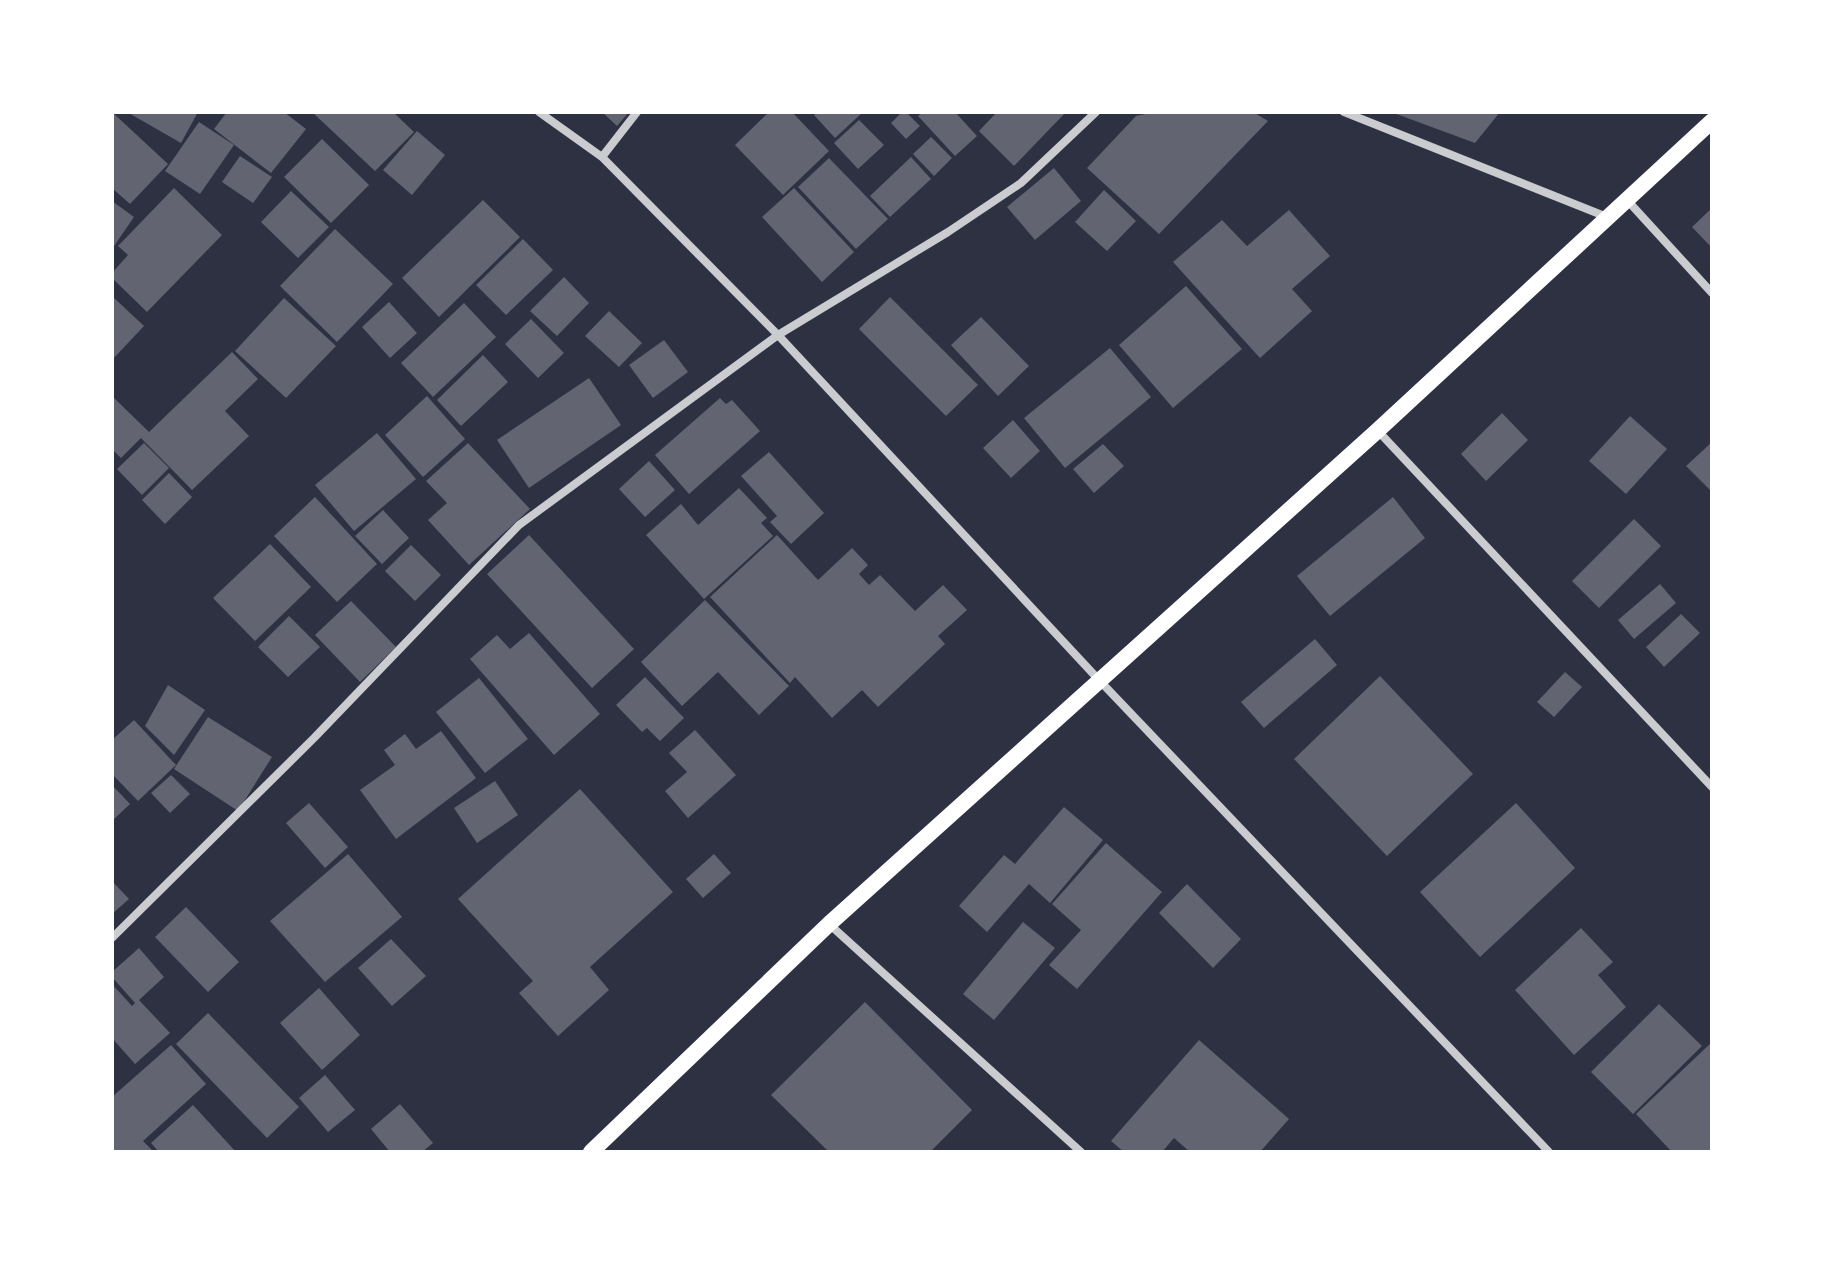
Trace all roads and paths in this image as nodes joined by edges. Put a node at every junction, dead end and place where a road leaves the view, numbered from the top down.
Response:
1 (539, 112) edge
2 (637, 112) edge
3 (1096, 112) edge
4 (1344, 112) edge
5 (1712, 121) edge
6 (602, 157) junction
7 (1626, 200) junction
8 (1607, 217) junction
9 (1712, 293) edge
10 (778, 335) junction
11 (1377, 431) junction
12 (1099, 680) junction
13 (1712, 787) edge
14 (829, 924) junction
15 (112, 938) edge
16 (591, 1152) edge
17 (1081, 1152) edge
18 (1549, 1152) edge

1 - 6 street
2 - 6 street
3 - 10 street
4 - 8 street
5 - 7 main road
6 - 10 street
7 - 8 main road
7 - 9 street
8 - 11 main road
10 - 12 street
10 - 15 street
11 - 12 main road
11 - 13 street
12 - 14 main road
12 - 18 street
14 - 16 main road
14 - 17 street

